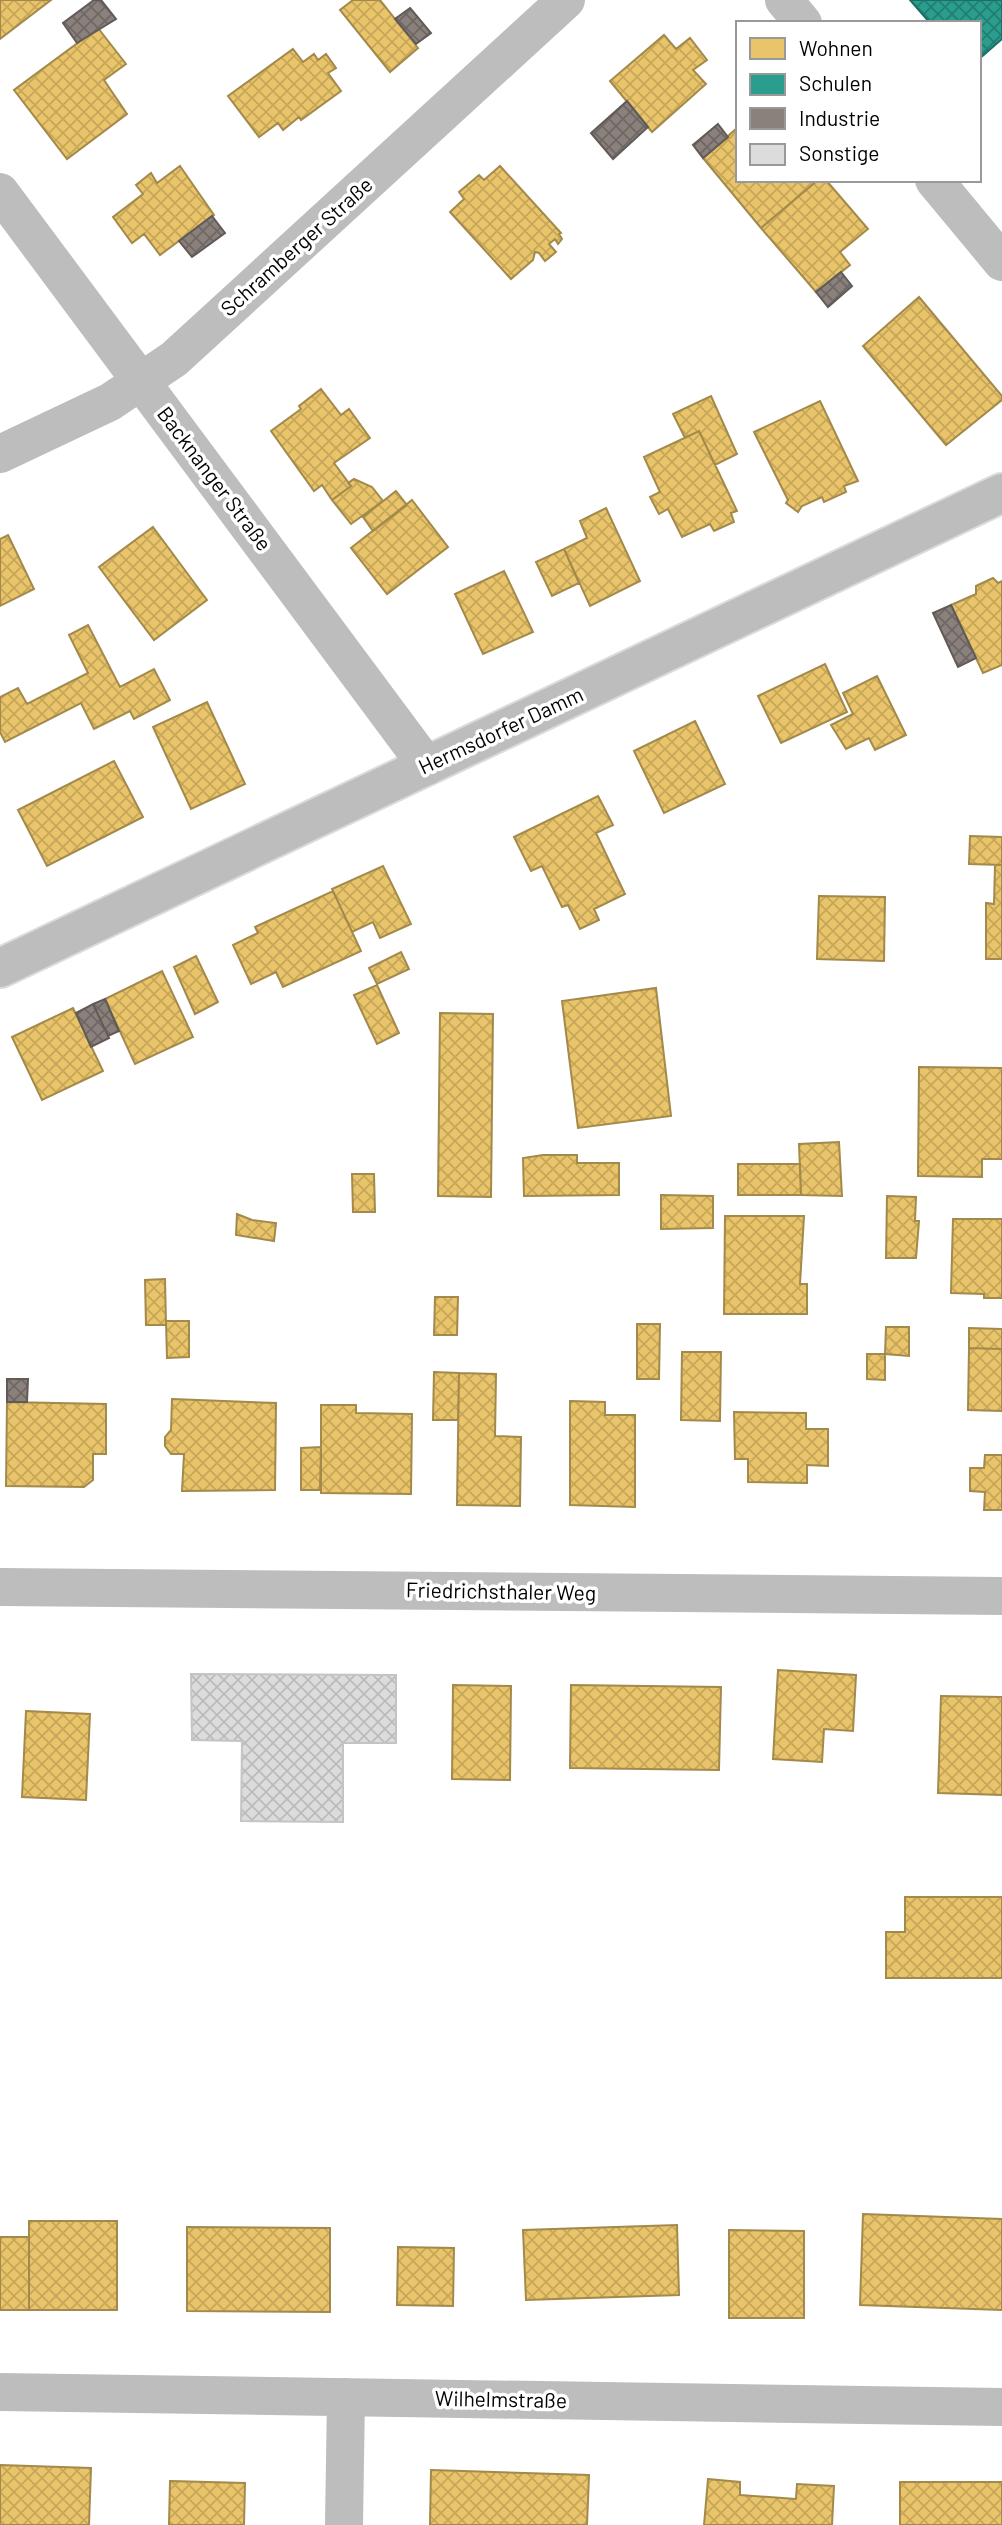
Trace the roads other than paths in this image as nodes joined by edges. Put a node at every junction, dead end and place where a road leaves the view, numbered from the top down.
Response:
1 (566, 0) edge
2 (784, 0) edge
3 (801, 21) edge
4 (936, 182) edge
5 (0, 192) edge
6 (1002, 262) edge
7 (141, 382) junction
8 (0, 454) edge
9 (1002, 494) edge
10 (427, 766) junction
11 (0, 968) edge
12 (0, 1587) edge
13 (1002, 1596) edge
14 (0, 2392) edge
15 (346, 2397) junction
16 (1002, 2407) edge
17 (344, 2525) edge

1 - 7 street, Schramberger Straße
2 - 3 street
4 - 6 street
5 - 7 street, Backnanger Straße
7 - 8 street, Schramberger Straße
7 - 10 street, Backnanger Straße
9 - 10 street, Hermsdorfer Damm
10 - 11 street, Hermsdorfer Damm
12 - 13 street, Friedrichsthaler Weg
14 - 15 street, Wilhelmstraße
15 - 16 street, Wilhelmstraße
15 - 17 street

